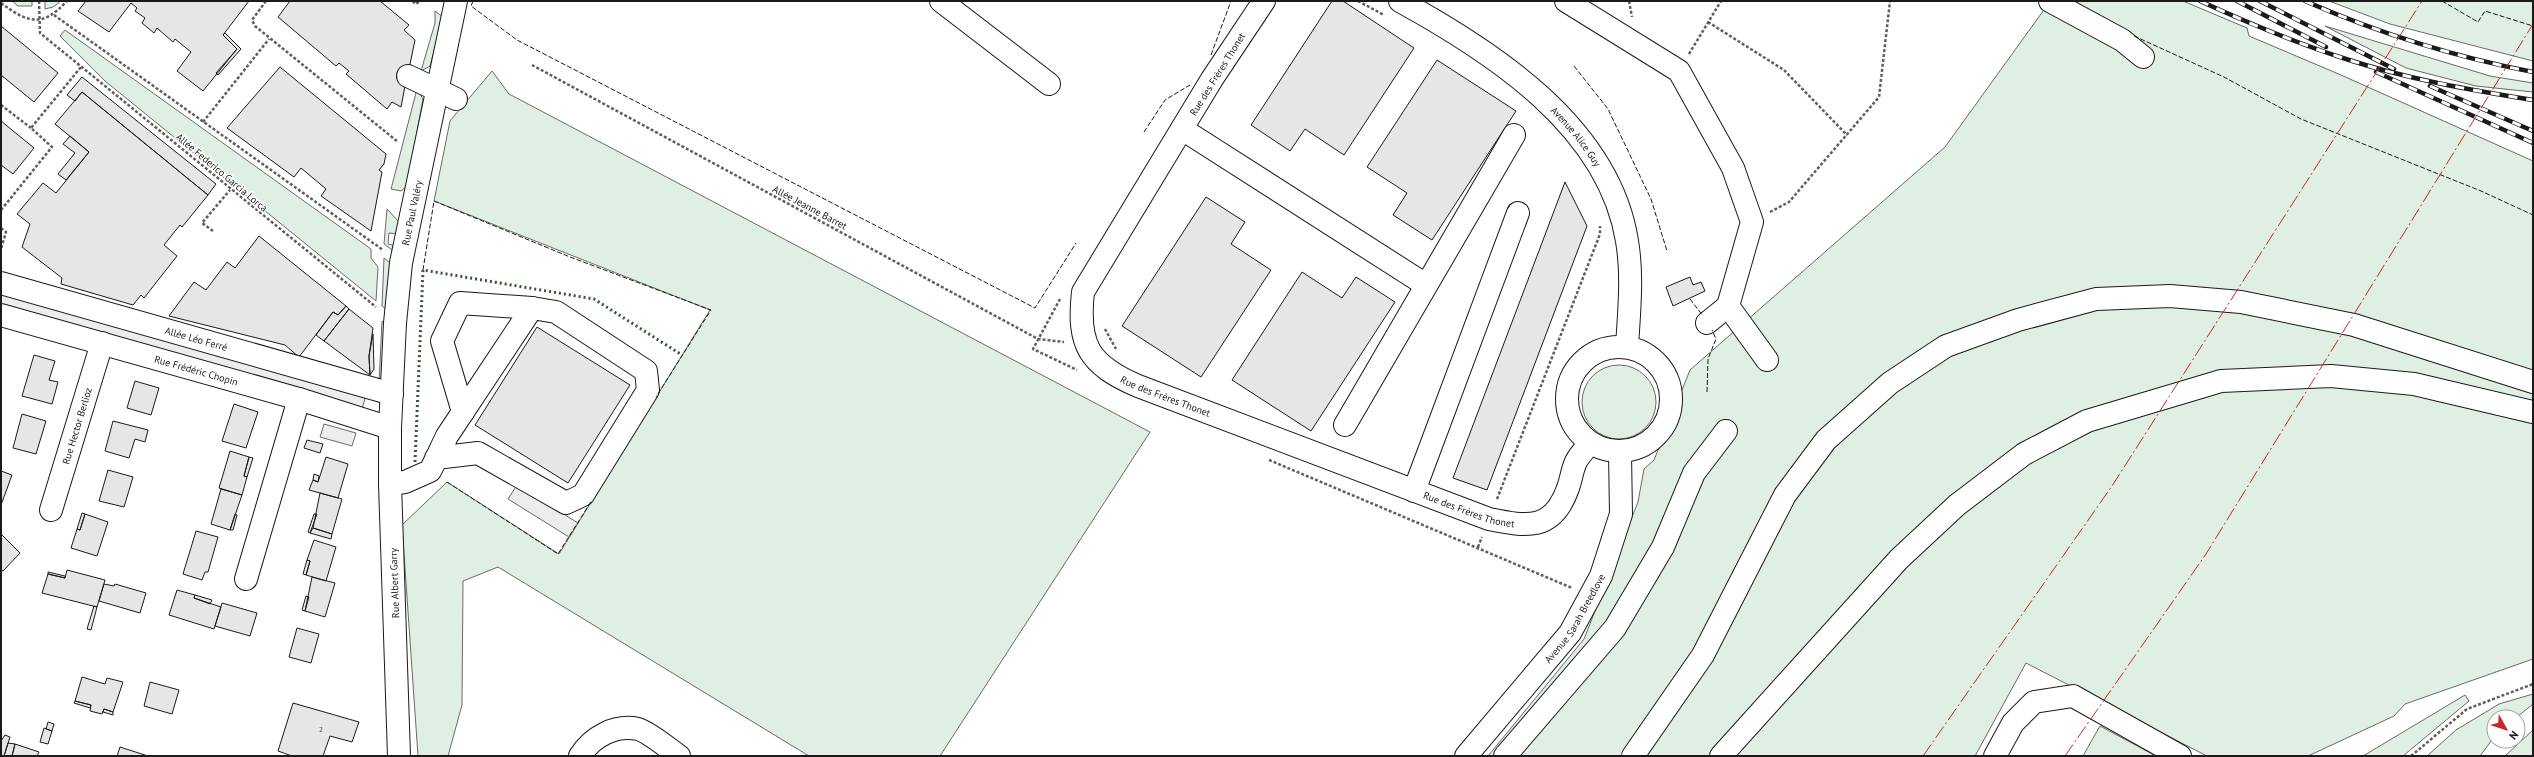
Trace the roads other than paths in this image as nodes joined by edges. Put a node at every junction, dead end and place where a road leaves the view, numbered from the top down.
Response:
1 (456, 1) edge
2 (942, 1) edge
3 (1264, 1) edge
4 (1400, 1) edge
5 (1566, 1) edge
6 (2050, 1) edge
7 (2143, 57) dead end
8 (408, 76) dead end
9 (1049, 84) dead end
10 (436, 89) junction
11 (456, 99) dead end
12 (1182, 129) junction
13 (1514, 135) dead end
14 (1518, 213) dead end
15 (1, 283) edge
16 (1426, 285) junction
17 (1728, 306) junction
18 (532, 308) junction
19 (1, 315) edge
20 (1707, 323) dead end
21 (102, 343) junction
22 (1627, 347) junction
23 (1767, 360) dead end
24 (2533, 382) edge
25 (392, 394) junction
26 (299, 399) junction
27 (463, 412) junction
28 (2533, 412) edge
29 (1345, 424) dead end
30 (390, 428) junction
31 (1726, 431) dead end
32 (1590, 444) junction
33 (1620, 453) junction
34 (433, 465) junction
35 (390, 484) junction
36 (1414, 491) junction
37 (51, 510) dead end
38 (246, 579) dead end
39 (396, 750) edge
40 (580, 756) edge
41 (680, 756) edge
42 (1466, 756) edge
43 (1504, 756) edge
44 (1633, 756) edge
45 (1722, 756) edge
46 (1995, 756) edge
47 (2180, 756) edge

1 - 10 main road, Rue Paul Valéry
2 - 9 main road
3 - 12 main road, Rue des Frères Thonet
4 - 22 main road, Avenue Alice Guy
5 - 17 main road
6 - 7 main road
8 - 10 main road
10 - 11 main road
10 - 25 main road, Rue Paul Valéry
12 - 16 main road
12 - 36 main road, Rue des Frères Thonet
13 - 16 main road
14 - 36 main road
15 - 25 main road, Allée Léo Ferré
16 - 29 main road
17 - 20 main road
17 - 23 main road
18 - 27 main road
18 - 27 main road
18 - 34 main road
19 - 21 main road, Rue Frédéric Chopin
21 - 26 main road, Rue Frédéric Chopin
21 - 37 main road, Rue Hector Berlioz
22 - 32 main road
22 - 33 main road
24 - 44 main road
25 - 30 main road, Rue Paul Valéry
26 - 30 main road, Rue Frédéric Chopin
26 - 38 main road
27 - 34 main road
28 - 45 main road
30 - 35 main road, Rue Albert Garry
31 - 43 main road
32 - 33 main road
32 - 36 main road, Rue des Frères Thonet
33 - 42 main road, Avenue Sarah Breedlove
34 - 35 main road
35 - 39 main road, Rue Albert Garry
40 - 41 main road
46 - 47 main road

